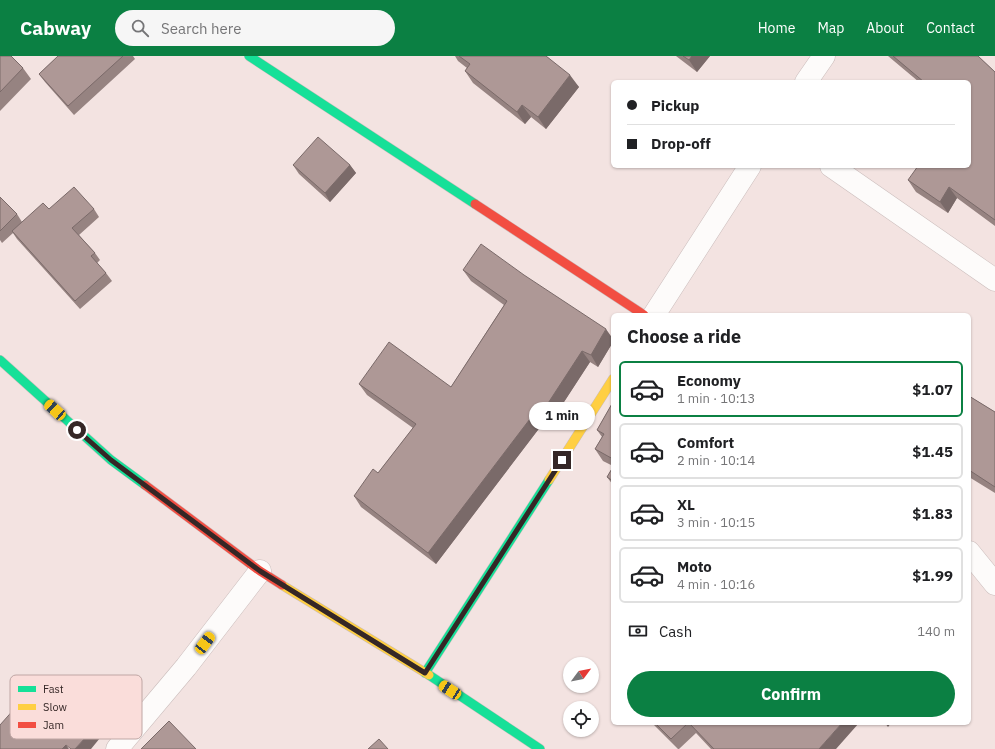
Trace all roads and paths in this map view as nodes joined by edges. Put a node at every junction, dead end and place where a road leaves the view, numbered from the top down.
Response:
1 (248, 56) edge
2 (824, 56) edge
3 (807, 80) edge
4 (749, 168) edge
5 (834, 168) edge
6 (995, 280) edge
7 (641, 313) edge
8 (655, 313) edge
9 (0, 360) edge
10 (611, 382) edge
11 (971, 554) edge
12 (260, 571) junction
13 (995, 584) edge
14 (425, 673) junction
15 (142, 719) edge
16 (125, 739) edge
17 (117, 749) edge
18 (540, 749) edge

1 - 7 street
2 - 3 street
4 - 8 street
5 - 6 street
9 - 12 street
10 - 14 street
11 - 13 street
12 - 14 street
12 - 15 street
14 - 18 street
16 - 17 street

